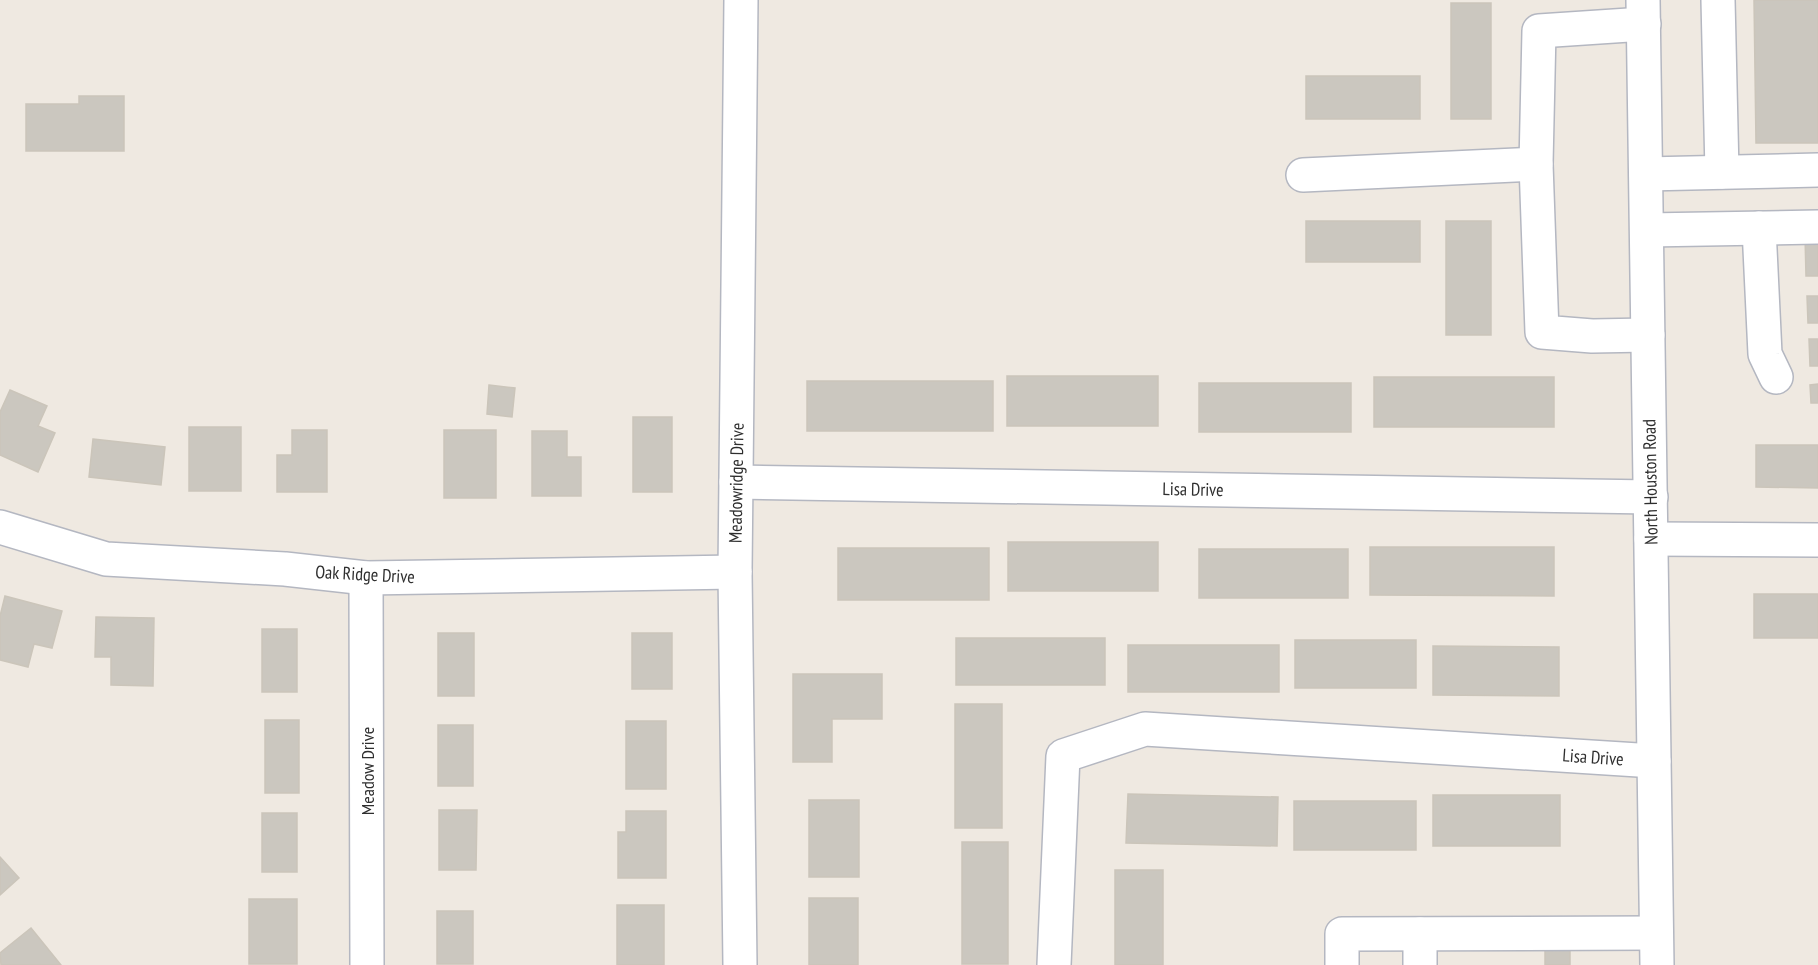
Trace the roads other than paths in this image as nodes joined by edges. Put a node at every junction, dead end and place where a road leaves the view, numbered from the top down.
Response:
1 (741, 0) edge
2 (1718, 0) edge
3 (1644, 12) edge
4 (1536, 164) junction
5 (1818, 170) edge
6 (1722, 172) junction
7 (1646, 174) junction
8 (1303, 175) dead end
9 (1818, 227) edge
10 (1759, 228) junction
11 (1647, 230) junction
12 (1648, 335) junction
13 (1776, 377) dead end
14 (736, 482) junction
15 (1651, 497) junction
16 (0, 527) edge
17 (1651, 539) junction
18 (1818, 540) edge
19 (735, 572) junction
20 (366, 578) junction
21 (1654, 761) junction
22 (1420, 949) edge
23 (1656, 949) edge
24 (367, 965) edge
25 (740, 965) edge
26 (1054, 965) edge
27 (1342, 965) edge

1 - 14 street, Meadowridge Drive
2 - 6 street
3 - 4 street
3 - 7 street, North Houston Road
4 - 8 street
4 - 12 street
5 - 6 street
6 - 7 street
7 - 11 street, North Houston Road
9 - 10 street
10 - 11 street
10 - 13 street
11 - 12 street, North Houston Road
12 - 15 street, North Houston Road
14 - 15 street, Lisa Drive
14 - 19 street, Meadowridge Drive
15 - 17 street, North Houston Road
16 - 20 street, Oak Ridge Drive
17 - 18 street
17 - 21 street, North Houston Road
19 - 20 street, Oak Ridge Drive
19 - 25 street, Meadowridge Drive
20 - 24 street, Meadow Drive
21 - 23 street, North Houston Road
21 - 26 street, Lisa Drive
22 - 23 street
22 - 27 street

